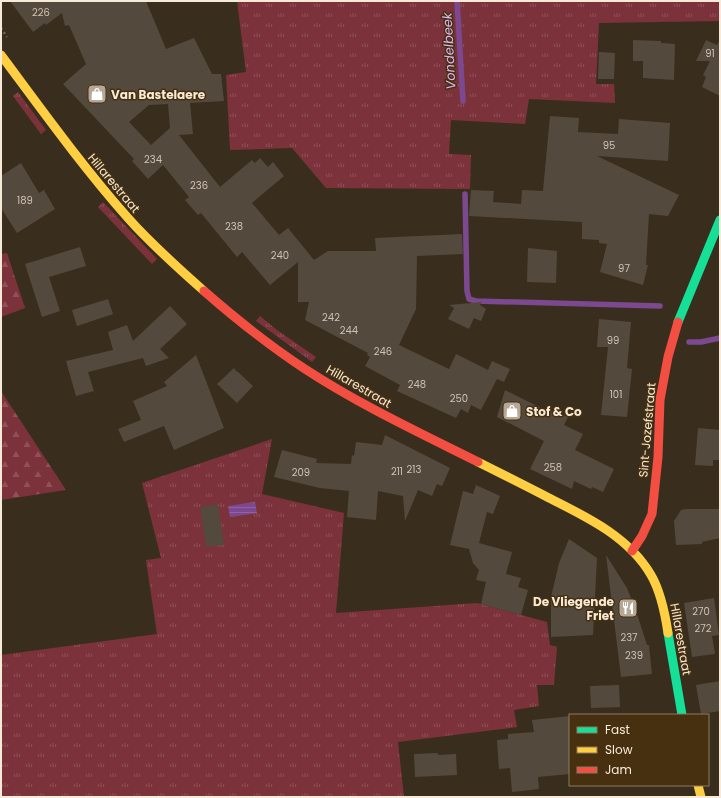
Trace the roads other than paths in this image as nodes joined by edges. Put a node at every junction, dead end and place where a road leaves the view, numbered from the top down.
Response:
1 (1, 55) edge
2 (720, 220) edge
3 (632, 551) junction
4 (682, 714) edge
5 (698, 786) edge
6 (701, 797) edge

1 - 3 main road, Hillarestraat
2 - 3 main road, Sint-Jozefstraat
3 - 4 main road, Hillarestraat
5 - 6 main road

